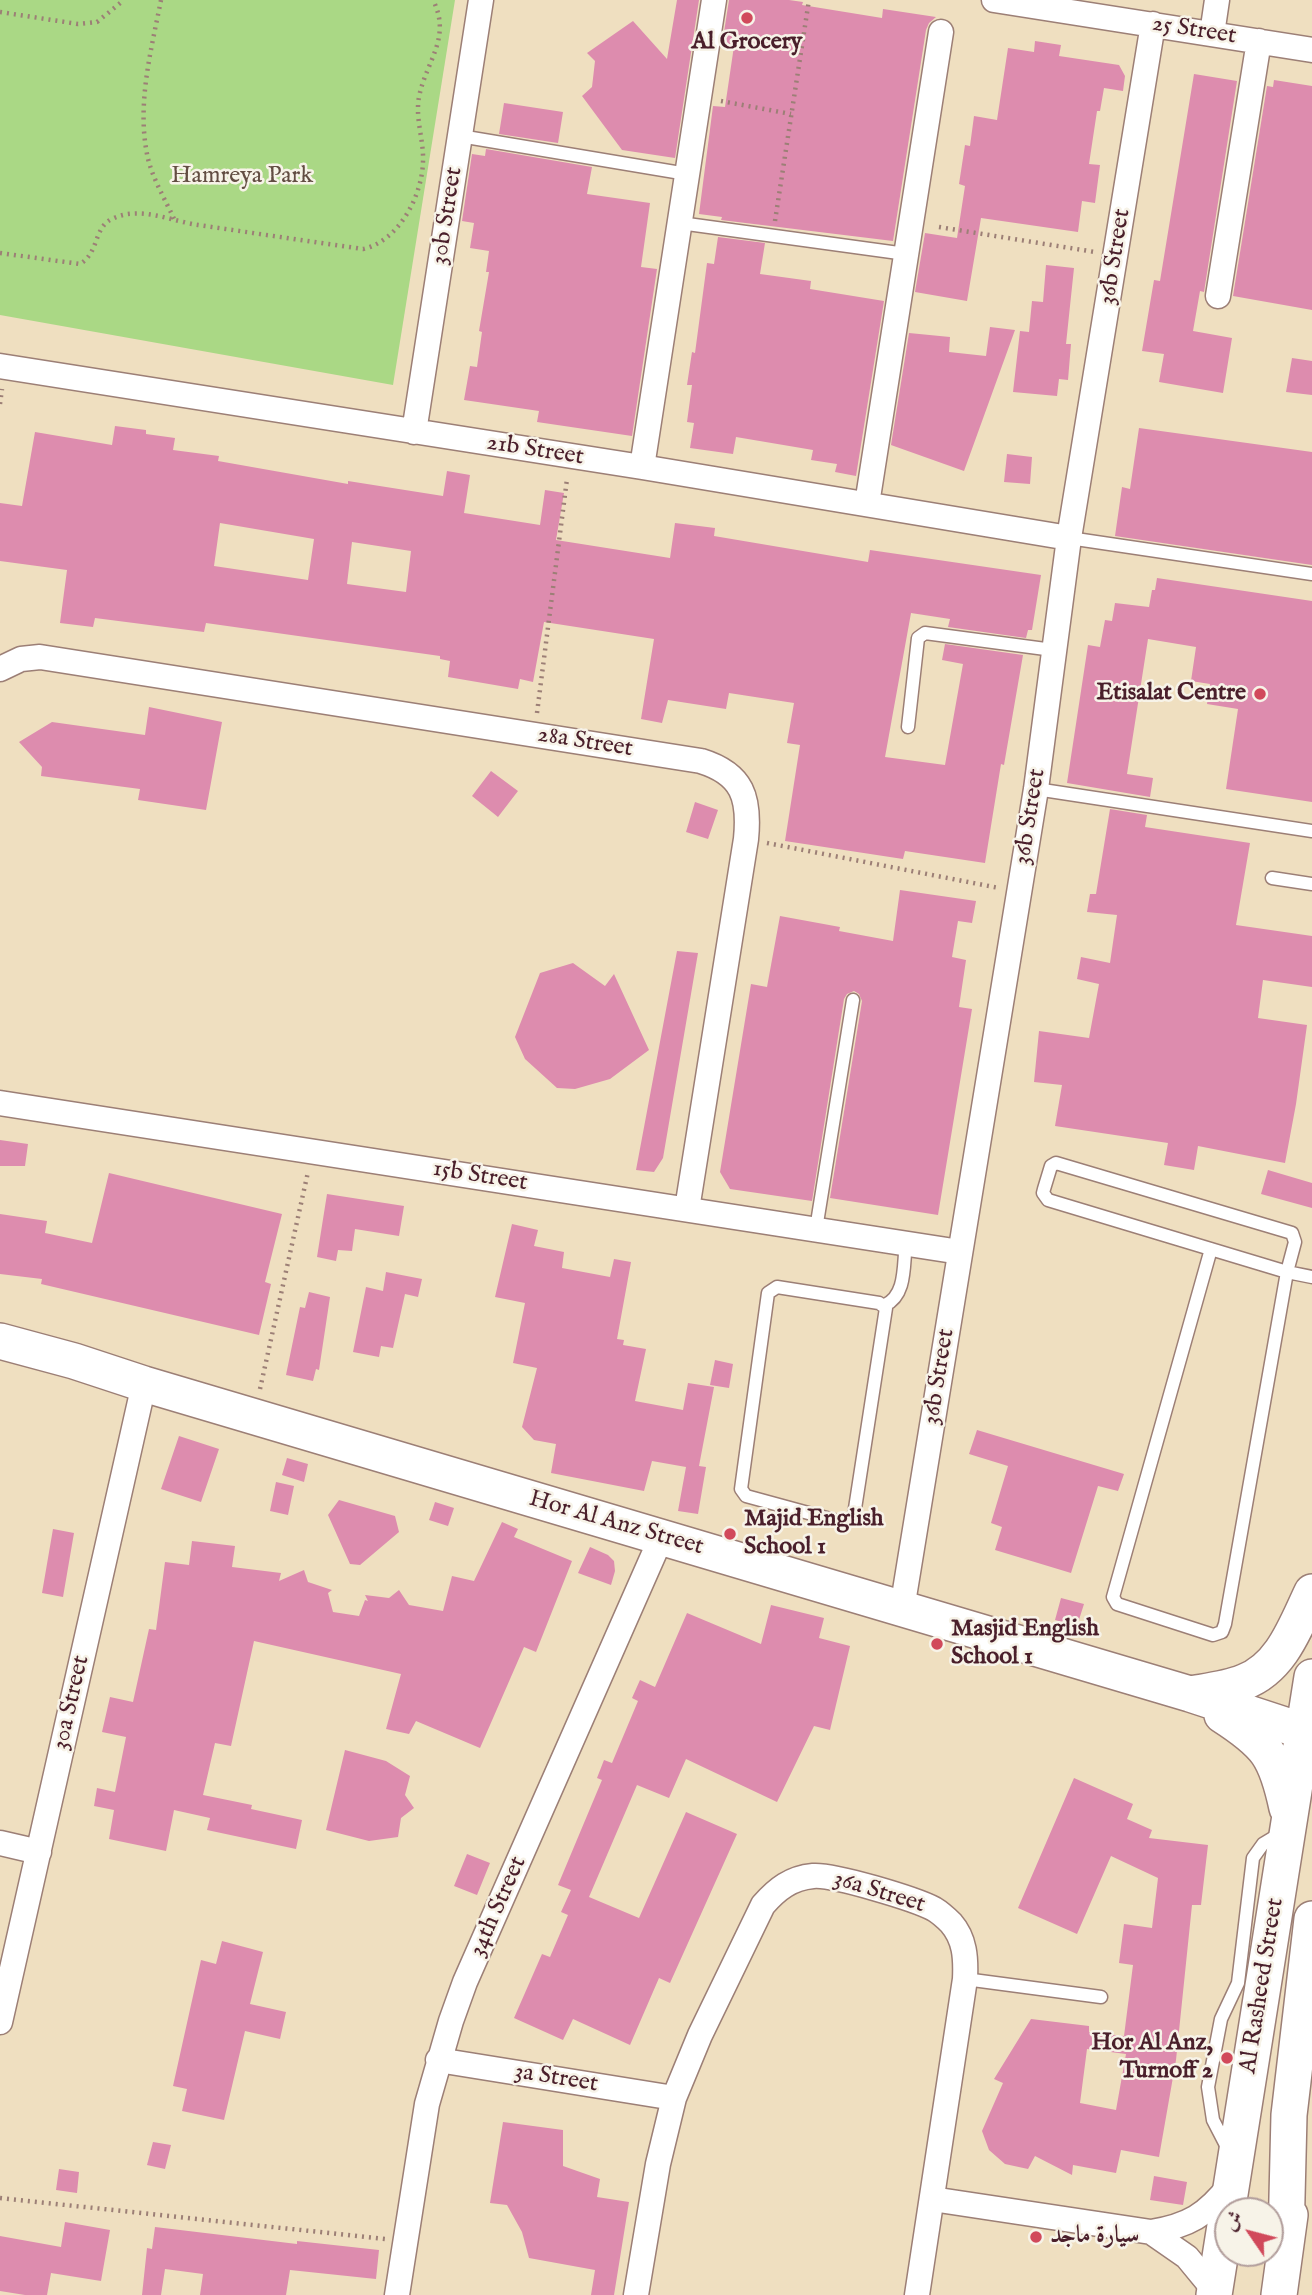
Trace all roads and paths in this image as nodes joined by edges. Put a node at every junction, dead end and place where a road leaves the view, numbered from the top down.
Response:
1 (124, 0) edge
2 (161, 0) edge
3 (433, 0) edge
4 (481, 0) edge
5 (714, 0) edge
6 (809, 0) edge
7 (994, 0) edge
8 (1217, 0) edge
9 (0, 12) edge
10 (1153, 24) junction
11 (941, 32) dead end
12 (1212, 34) junction
13 (1259, 41) junction
14 (1312, 50) edge
15 (699, 97) junction
16 (792, 114) junction
17 (460, 136) junction
18 (687, 174) junction
19 (174, 219) junction
20 (680, 222) junction
21 (939, 227) dead end
22 (773, 236) junction
23 (0, 253) edge
24 (906, 254) junction
25 (1116, 256) junction
26 (1218, 296) dead end
27 (0, 366) edge
28 (414, 432) junction
29 (569, 457) junction
30 (642, 467) junction
31 (867, 504) junction
32 (1069, 538) junction
33 (1312, 574) edge
34 (1053, 650) junction
35 (0, 669) edge
36 (908, 727) dead end
37 (534, 735) junction
38 (1036, 789) junction
39 (1312, 831) edge
40 (746, 839) junction
41 (1272, 878) dead end
42 (1312, 884) edge
43 (1019, 892) junction
44 (853, 1000) dead end
45 (0, 1103) edge
46 (312, 1152) junction
47 (687, 1209) junction
48 (816, 1229) junction
49 (905, 1243) junction
50 (1211, 1249) junction
51 (960, 1252) junction
52 (1287, 1272) junction
53 (1312, 1277) edge
54 (885, 1306) junction
55 (0, 1341) edge
56 (144, 1384) junction
57 (254, 1417) junction
58 (661, 1538) junction
59 (1312, 1592) edge
60 (902, 1609) junction
61 (1312, 1677) edge
62 (1190, 1695) junction
63 (1308, 1726) edge
64 (1290, 1826) junction
65 (0, 1843) edge
66 (39, 1852) junction
67 (1312, 1919) edge
68 (965, 1979) junction
69 (1101, 1997) dead end
70 (0, 2022) edge
71 (438, 2060) junction
72 (1312, 2073) edge
73 (674, 2098) junction
74 (1232, 2173) junction
75 (0, 2197) edge
76 (932, 2199) junction
77 (1151, 2232) junction
78 (1286, 2238) junction
79 (405, 2242) junction
80 (1214, 2293) edge
81 (397, 2295) edge
82 (636, 2295) edge
83 (917, 2295) edge
84 (1279, 2295) edge

1 - 9 path
2 - 19 path
3 - 19 path
4 - 17 street, 30b Street
5 - 15 street
6 - 16 path
7 - 10 street, 25 Street
8 - 12 street
10 - 12 street, 25 Street
10 - 25 street, 36b Street
11 - 24 street
12 - 13 street, 25 Street
13 - 14 street, 25 Street
13 - 26 street
15 - 16 path
15 - 18 street
16 - 22 path
17 - 18 lane
17 - 28 street, 30b Street
18 - 20 street
19 - 23 path
20 - 22 lane
20 - 30 street
21 - 25 path
22 - 24 lane
24 - 31 street
25 - 32 street, 36b Street
27 - 28 street, 21b Street
28 - 29 street, 21b Street
29 - 30 street, 21b Street
29 - 37 path
30 - 31 street, 21b Street
31 - 32 street, 21b Street
32 - 33 lane
32 - 34 street, 36b Street
34 - 36 lane
34 - 38 street, 36b Street
35 - 37 street, 28a Street
37 - 40 street, 28a Street
38 - 39 lane
38 - 43 street, 36b Street
40 - 43 path
40 - 47 street, 28a Street
41 - 42 lane
43 - 51 street, 36b Street
44 - 48 lane
45 - 46 street, 15b Street
46 - 47 street, 15b Street
46 - 57 path
47 - 48 street, 15b Street
48 - 49 street, 15b Street
49 - 51 street, 15b Street
49 - 54 lane
50 - 52 lane
50 - 52 lane
50 - 52 lane
51 - 60 street, 36b Street
52 - 53 lane
54 - 54 lane
55 - 56 main road, Hor Al Anz Street
56 - 57 main road, Hor Al Anz Street
56 - 66 street, 30a Street
57 - 58 main road, Hor Al Anz Street
58 - 60 main road, Hor Al Anz Street
58 - 71 street, 34th Street
59 - 62 main road
60 - 62 main road, Hor Al Anz Street
61 - 63 main road, Al Rasheed Street
62 - 63 main road, Hor Al Anz Street
62 - 64 main road
63 - 64 main road, Al Rasheed Street
64 - 74 main road, Al Rasheed Street
65 - 66 street
66 - 70 street, 30a Street
67 - 78 main road
68 - 69 lane
68 - 73 street, 36a Street
68 - 76 street, 36a Street
71 - 73 street, 3a Street
71 - 79 street, 34th Street
72 - 78 main road
73 - 82 street, 36a Street
74 - 77 street
74 - 80 main road, Al Rasheed Street
75 - 79 path
76 - 77 street
76 - 83 street, 36a Street
77 - 80 street
78 - 84 main road
79 - 81 street, 34th Street

